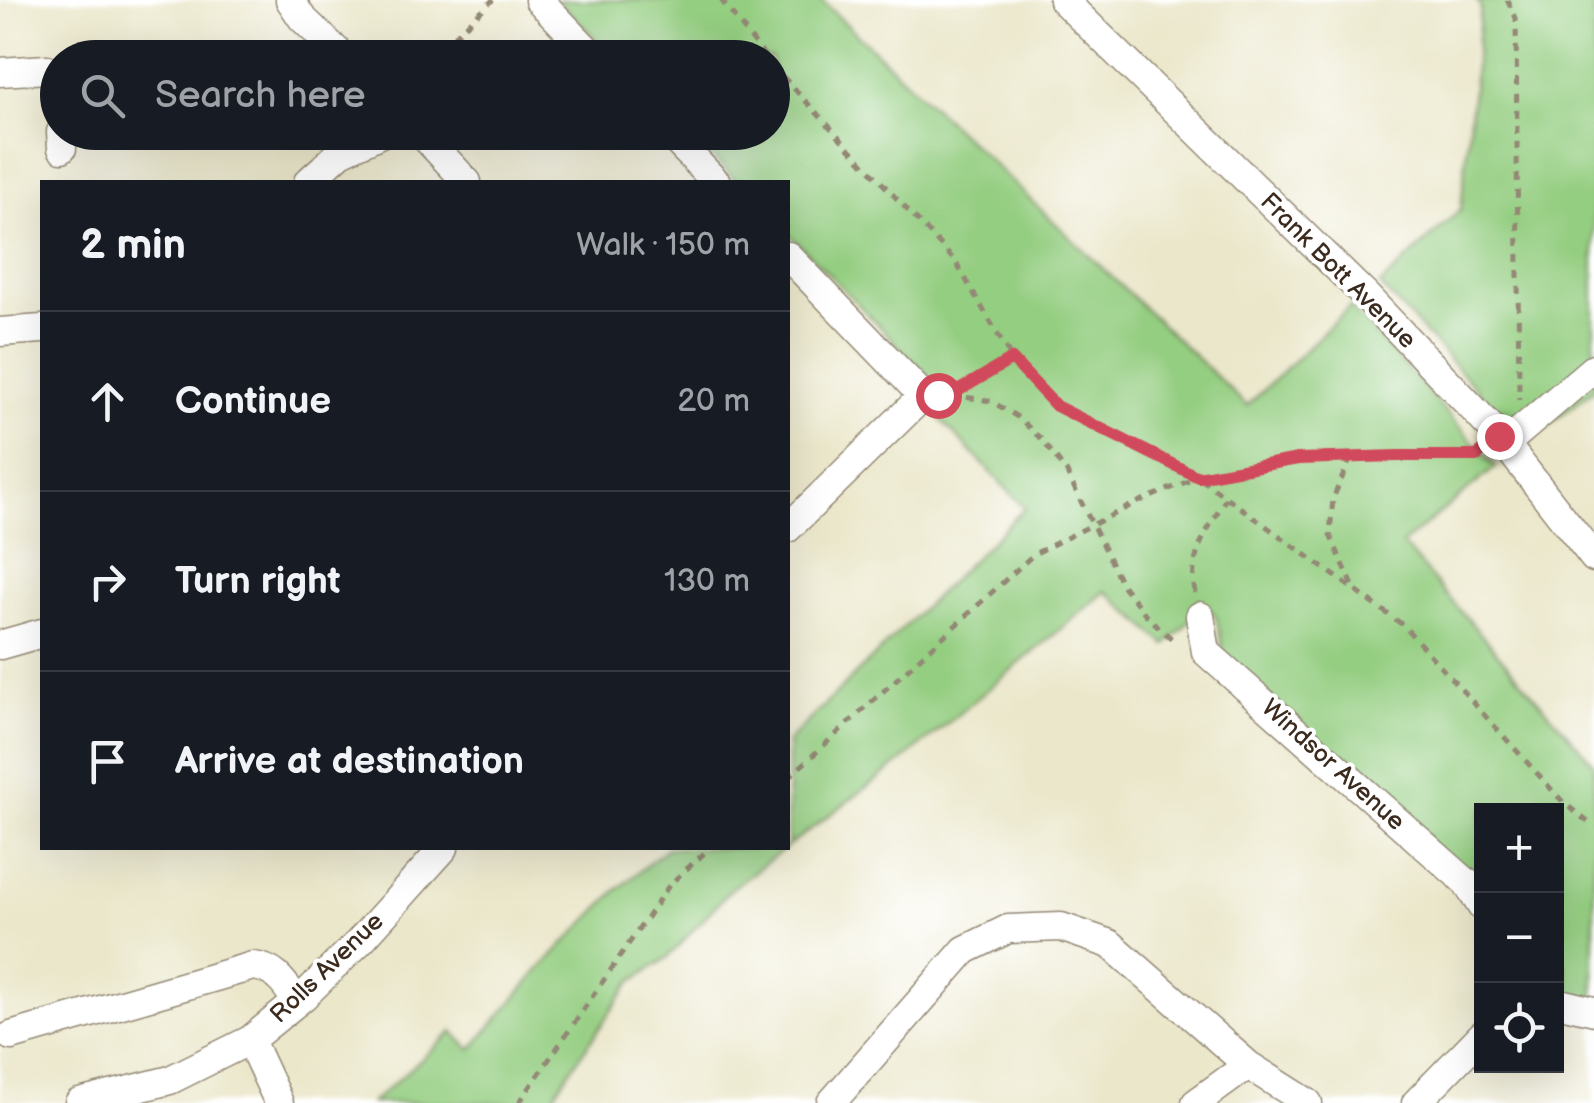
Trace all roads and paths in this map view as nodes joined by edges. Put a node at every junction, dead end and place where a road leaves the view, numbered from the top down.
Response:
1 (290, 0) edge
2 (492, 0) edge
3 (539, 0) edge
4 (720, 0) edge
5 (1064, 0) edge
6 (1507, 0) edge
7 (325, 40) edge
8 (449, 40) edge
9 (578, 40) edge
10 (752, 40) edge
11 (40, 69) edge
12 (0, 72) edge
13 (790, 85) edge
14 (344, 150) edge
15 (437, 150) edge
16 (685, 150) edge
17 (310, 180) edge
18 (465, 180) edge
19 (714, 180) edge
20 (790, 258) edge
21 (40, 329) edge
22 (0, 332) edge
23 (1012, 359) junction
24 (1594, 368) edge
25 (937, 395) junction
26 (1502, 440) junction
27 (1352, 458) junction
28 (1198, 477) junction
29 (1226, 497) junction
30 (791, 516) edge
31 (1093, 524) junction
32 (1594, 558) edge
33 (1356, 590) junction
34 (1200, 616) joint
35 (40, 634) edge
36 (0, 645) edge
37 (1206, 652) junction
38 (790, 776) edge
39 (1594, 828) edge
40 (442, 850) edge
41 (708, 850) edge
42 (1474, 894) edge
43 (297, 1001) junction
44 (1564, 1004) edge
45 (1594, 1011) edge
46 (11, 1036) dead end
47 (250, 1040) junction
48 (1474, 1044) edge
49 (1248, 1064) junction
50 (79, 1103) edge
51 (279, 1103) edge
52 (520, 1103) edge
53 (831, 1103) edge
54 (1196, 1103) edge
55 (1308, 1103) edge
56 (1416, 1103) edge

1 - 7 street
2 - 8 path
3 - 9 street
4 - 10 path
5 - 26 street, Frank Bott Avenue
6 - 26 path
11 - 12 street
13 - 23 path
14 - 17 street
15 - 18 street
16 - 19 street
20 - 25 street
21 - 22 street
23 - 25 path
23 - 28 path
24 - 26 street
25 - 30 street
25 - 31 path
26 - 27 path
26 - 32 street, Frank Bott Avenue
27 - 28 path
27 - 33 path
28 - 29 path
28 - 31 path
29 - 33 path
29 - 34 path
31 - 37 path
31 - 38 path
33 - 39 path
34 - 37 street
35 - 36 street
37 - 42 street, Windsor Avenue
40 - 43 street, Rolls Avenue
41 - 52 path
43 - 46 street
43 - 47 street, Rolls Avenue
44 - 45 street
47 - 50 street, Rolls Avenue
47 - 51 street
48 - 56 street
49 - 53 street
49 - 54 street
49 - 55 street

